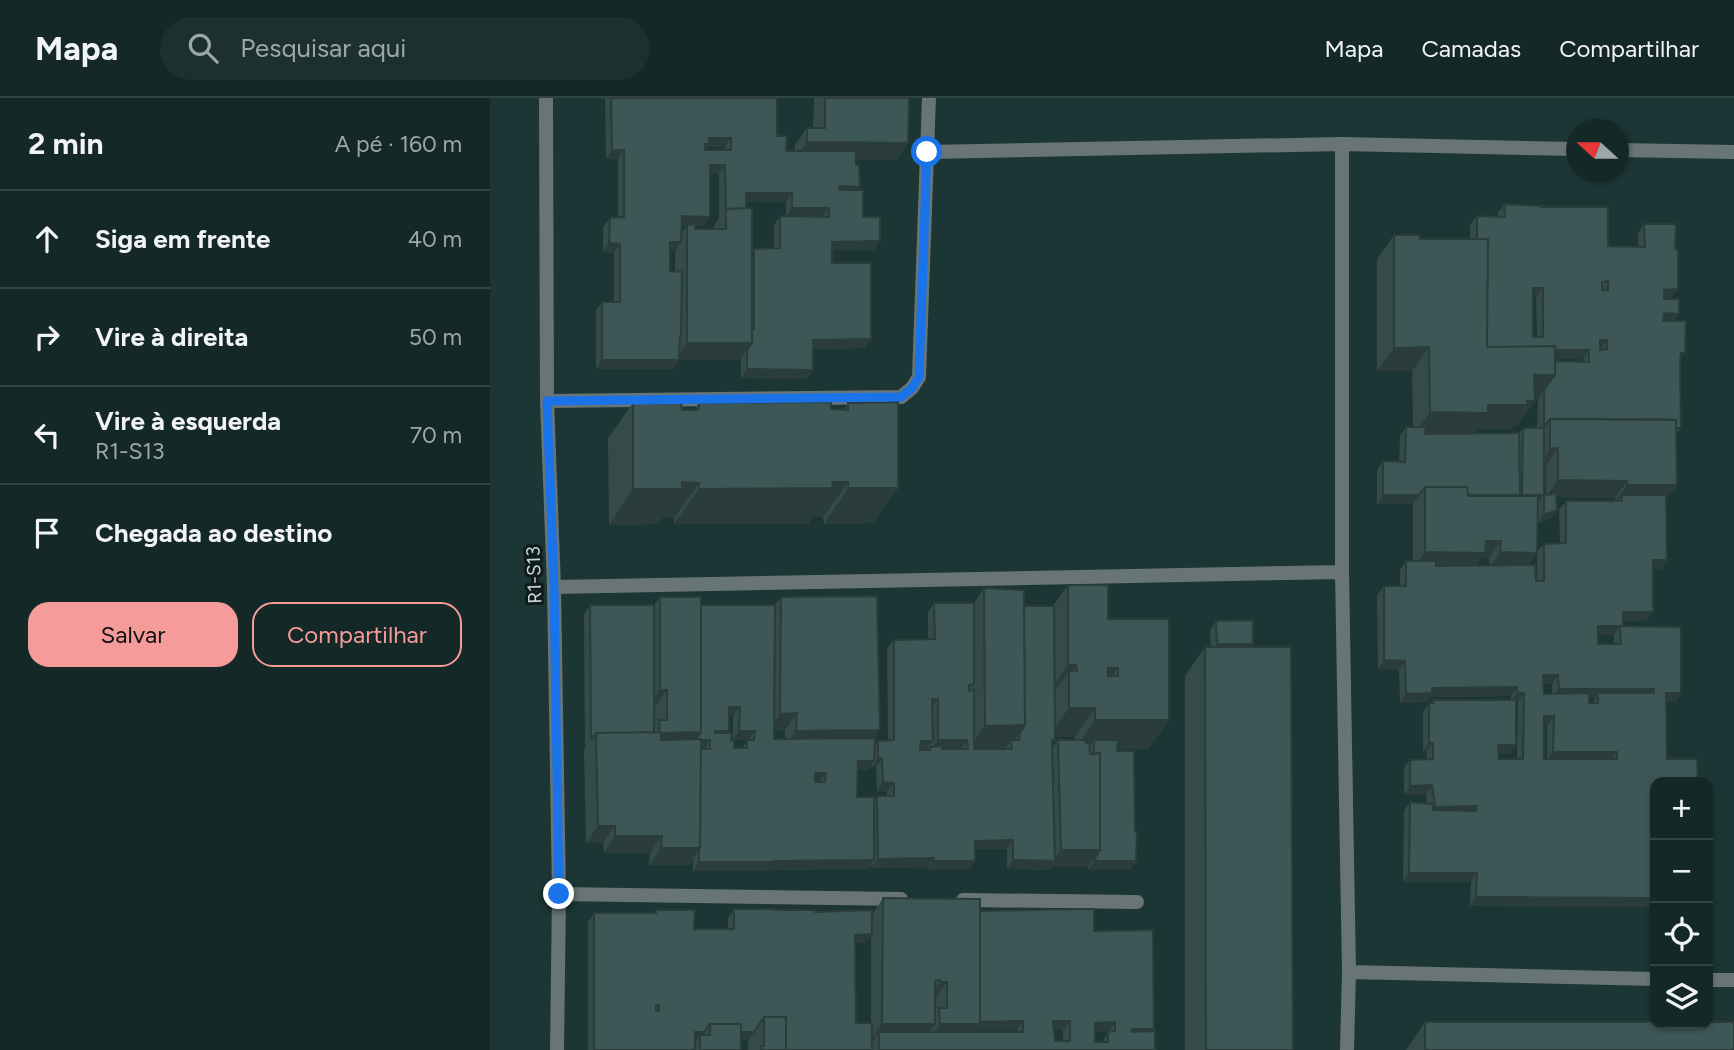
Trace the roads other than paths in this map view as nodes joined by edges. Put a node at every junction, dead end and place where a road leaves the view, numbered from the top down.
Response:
1 (546, 98) edge
2 (929, 98) edge
3 (1342, 144) junction
4 (1566, 149) edge
5 (1629, 150) edge
6 (927, 152) junction
7 (1734, 152) edge
8 (547, 401) junction
9 (1342, 572) junction
10 (554, 587) junction
11 (559, 894) junction
12 (916, 899) edge
13 (944, 899) edge
14 (1137, 902) dead end
15 (1349, 972) junction
16 (1650, 979) edge
17 (1713, 980) edge
18 (1734, 981) edge
19 (556, 1050) edge
20 (1347, 1050) edge

1 - 8 street, R1-S13
2 - 6 street
3 - 4 street
3 - 6 street
3 - 9 street
5 - 7 street
6 - 8 street
8 - 10 street, R1-S13
9 - 10 street
9 - 15 street
10 - 11 street, R1-S13
11 - 12 street
11 - 19 street, R1-S13
13 - 14 street
15 - 16 street
15 - 20 street
17 - 18 street

